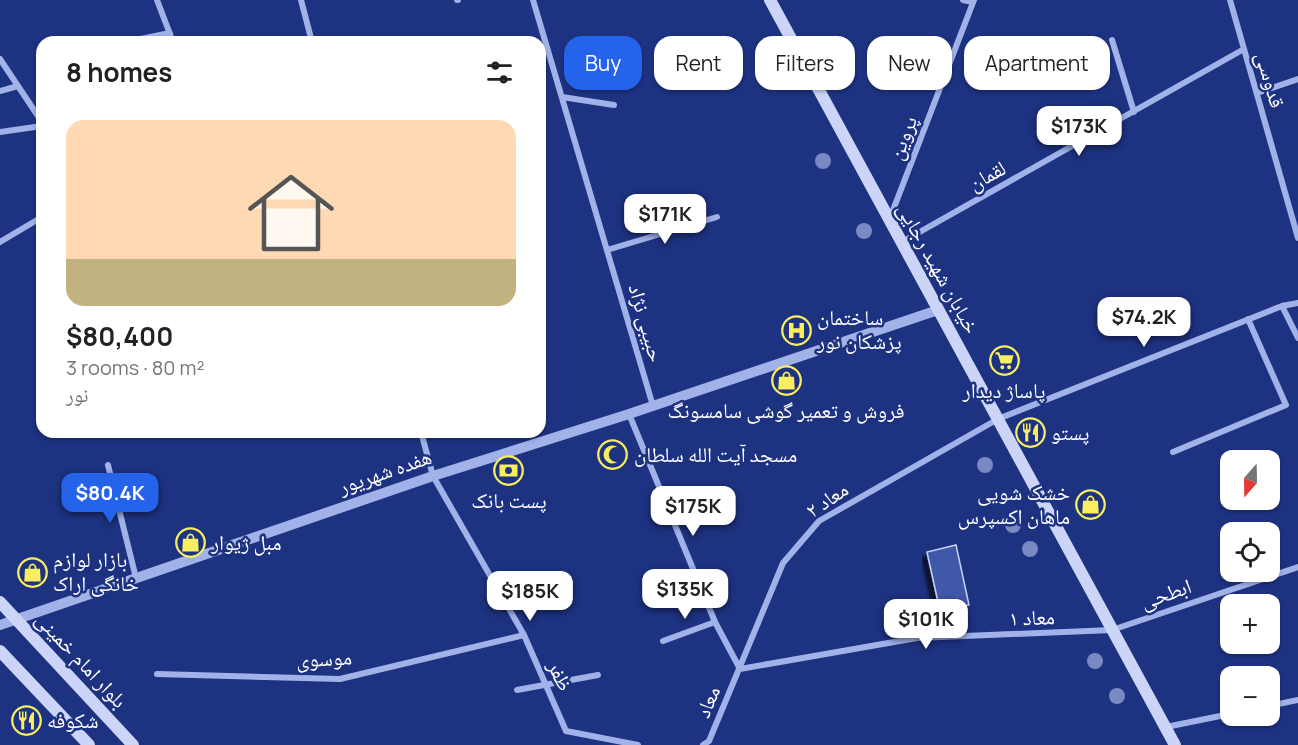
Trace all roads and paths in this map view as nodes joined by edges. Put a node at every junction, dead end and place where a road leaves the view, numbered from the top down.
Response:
1 (157, 0) edge
2 (301, 0) edge
3 (533, 0) edge
4 (770, 0) edge
5 (963, 0) edge
6 (1230, 0) edge
7 (974, 1) edge
8 (170, 33) junction
9 (155, 36) edge
10 (171, 36) edge
11 (310, 36) edge
12 (544, 36) edge
13 (1112, 40) dead end
14 (546, 43) edge
15 (1244, 50) junction
16 (0, 59) edge
17 (1298, 79) edge
18 (18, 86) junction
19 (0, 91) edge
20 (1257, 93) junction
21 (562, 97) junction
22 (614, 105) dead end
23 (1134, 112) junction
24 (36, 114) edge
25 (36, 125) edge
26 (0, 132) edge
27 (717, 217) dead end
28 (889, 220) junction
29 (36, 221) edge
30 (1298, 238) edge
31 (0, 242) edge
32 (902, 243) junction
33 (607, 250) junction
34 (1298, 303) edge
35 (1282, 306) junction
36 (938, 310) junction
37 (1248, 319) junction
38 (1298, 338) edge
39 (653, 406) junction
40 (629, 414) junction
41 (998, 419) junction
42 (423, 438) edge
43 (1173, 452) dead end
44 (108, 465) dead end
45 (433, 476) junction
46 (1298, 567) edge
47 (136, 578) junction
48 (0, 602) edge
49 (17, 620) junction
50 (715, 622) junction
51 (0, 625) edge
52 (1112, 630) junction
53 (524, 635) junction
54 (663, 641) dead end
55 (0, 651) edge
56 (740, 669) junction
57 (157, 674) dead end
58 (598, 675) dead end
59 (546, 685) junction
60 (517, 690) dead end
61 (1298, 700) edge
62 (1280, 704) edge
63 (1220, 716) edge
64 (1165, 727) junction
65 (88, 744) edge
66 (133, 745) edge
67 (638, 745) edge
68 (703, 745) edge
69 (1175, 745) edge

1 - 8 street
2 - 11 street
3 - 12 street, حبیبی نژاد
4 - 28 main road, خیابان شهید رجایی
5 - 7 street
6 - 15 street, قدوسی
7 - 28 street, پروین
8 - 9 street
8 - 10 street
13 - 23 street
14 - 21 street, حبیبی نژاد
15 - 20 street, قدوسی
15 - 23 street, لقمان
16 - 18 street
17 - 20 street
18 - 19 street
18 - 24 street
20 - 30 street, قدوسی
21 - 22 street
21 - 33 street, حبیبی نژاد
23 - 32 street, لقمان
25 - 26 street
27 - 33 street
28 - 32 main road, خیابان شهید رجایی
29 - 31 street
32 - 36 main road, خیابان شهید رجایی
33 - 39 street, حبیبی نژاد
34 - 35 street
35 - 37 street
35 - 38 street
36 - 39 street, هفده شهریور
36 - 41 main road, خیابان شهید رجایی
37 - 41 street
37 - 43 street
39 - 40 street, هفده شهریور
40 - 45 street, هفده شهریور
40 - 50 street
41 - 52 main road, خیابان شهید رجایی
41 - 56 street, معاد ۲
42 - 45 street, ظفر
44 - 47 street
45 - 47 street, هفده شهریور
45 - 53 street, ظفر
46 - 52 street, ابطحی
47 - 49 street, هفده شهریور
48 - 49 main road, بلوار امام خمینی
49 - 51 street, هفده شهریور
49 - 66 main road, بلوار امام خمینی
50 - 54 street
50 - 56 street
52 - 56 street, معاد ۱
52 - 64 main road, خیابان شهید رجایی
53 - 57 street, موسوی
53 - 59 street, ظفر
55 - 65 main road
56 - 68 street, معاد
58 - 59 street
59 - 60 street
59 - 67 street, ظفر
61 - 62 street
63 - 64 street
64 - 69 main road, خیابان شهید رجایی

